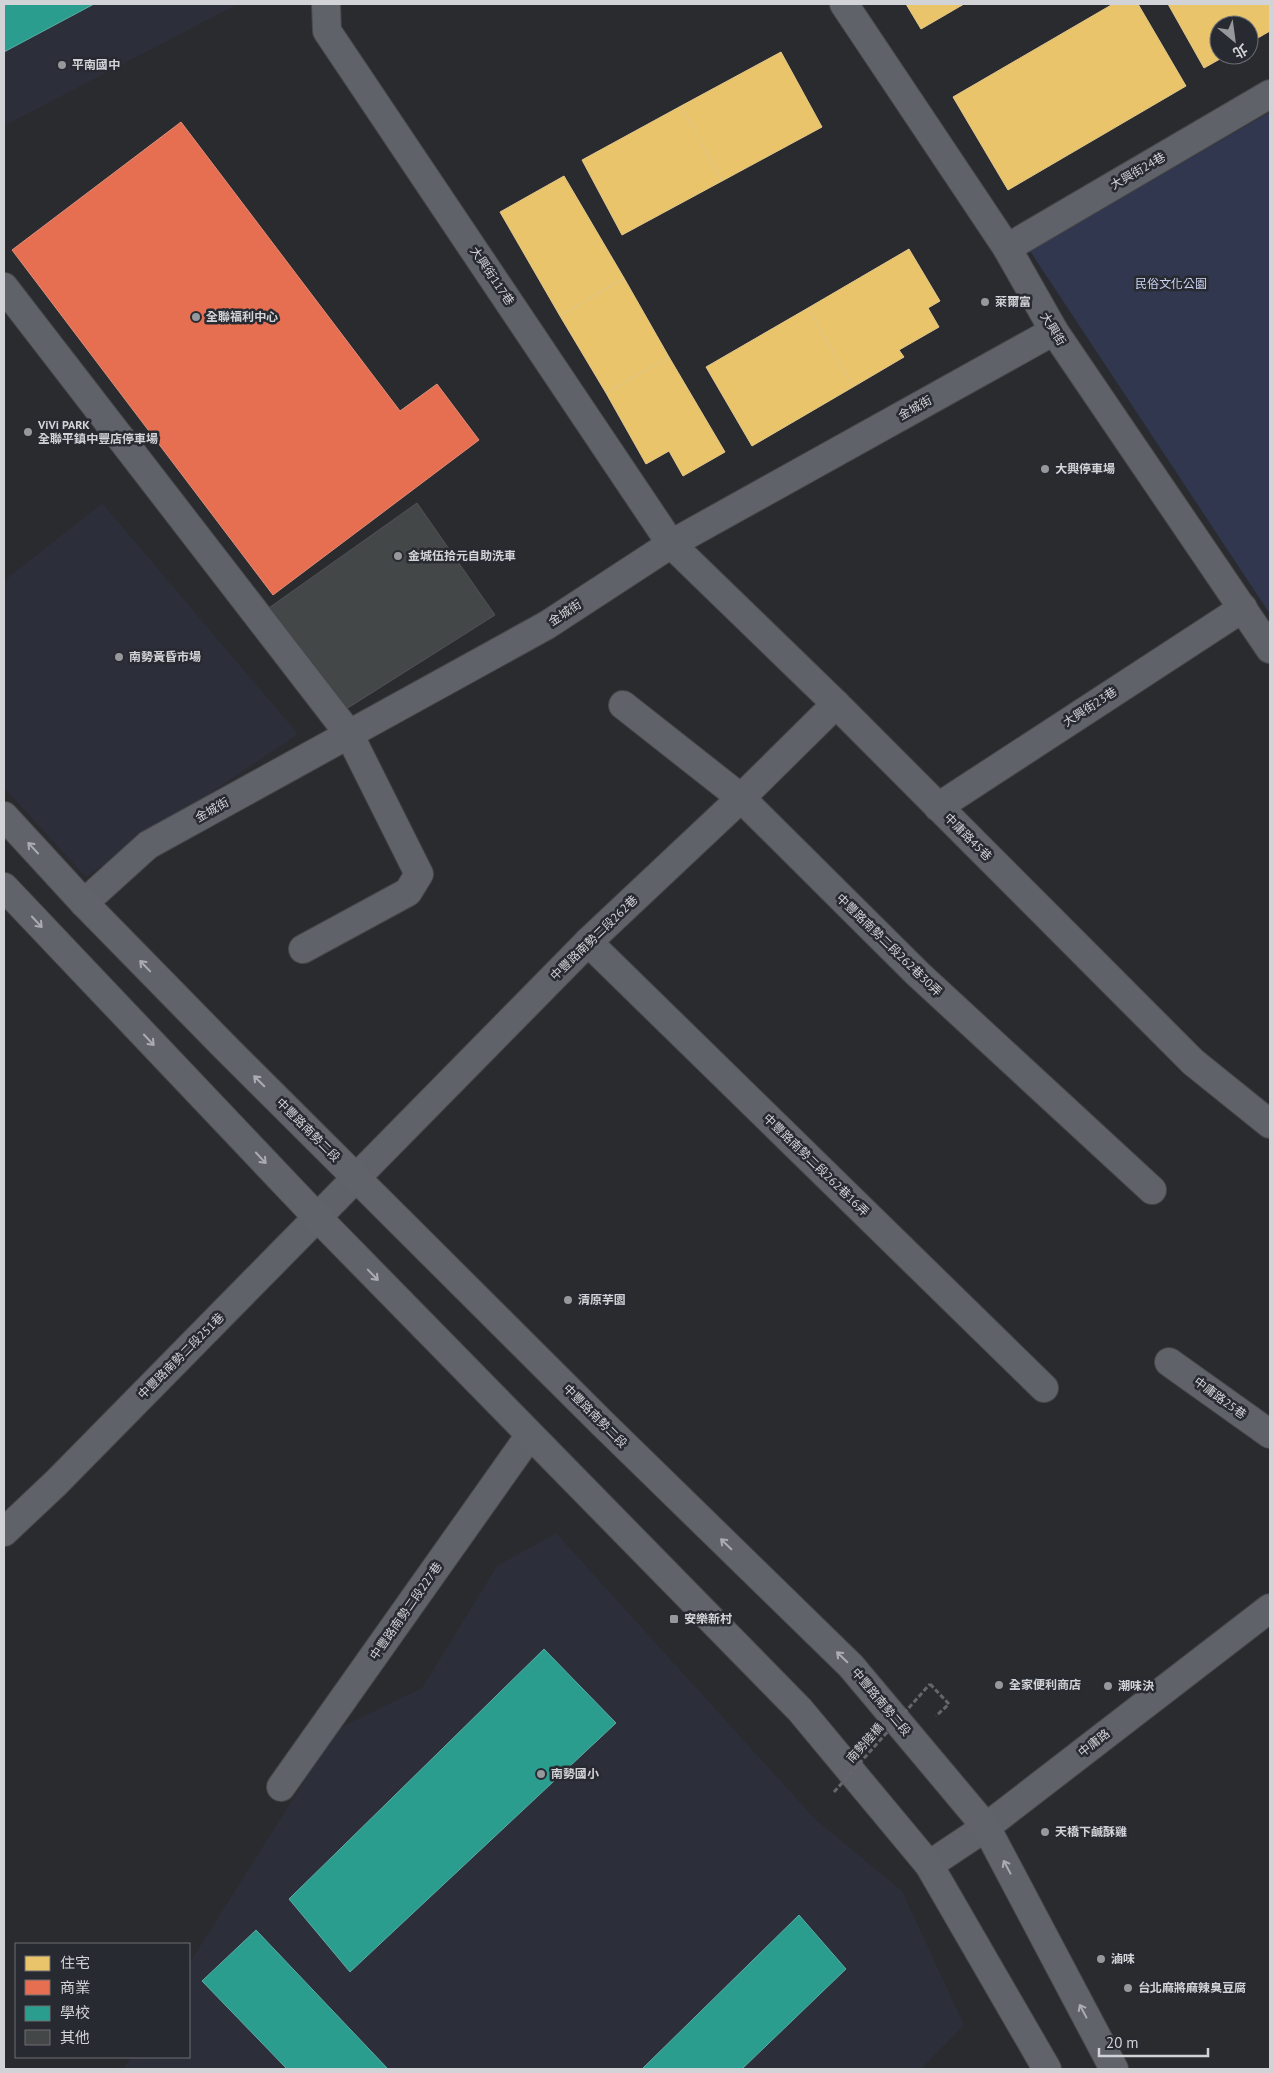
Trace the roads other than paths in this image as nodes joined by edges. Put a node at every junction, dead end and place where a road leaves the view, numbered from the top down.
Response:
1 (326, 4) edge
2 (844, 4) edge
3 (1270, 94) edge
4 (1007, 248) junction
5 (4, 287) edge
6 (1054, 331) junction
7 (671, 544) junction
8 (1243, 608) junction
9 (1270, 649) edge
10 (836, 704) junction
11 (623, 705) dead end
12 (349, 734) junction
13 (741, 798) junction
14 (938, 806) junction
15 (4, 816) edge
16 (4, 886) edge
17 (84, 902) junction
18 (588, 942) junction
19 (304, 949) dead end
20 (1270, 1124) edge
21 (356, 1177) junction
22 (1152, 1190) dead end
23 (317, 1218) junction
24 (1169, 1362) dead end
25 (1044, 1388) dead end
26 (1270, 1434) edge
27 (530, 1435) junction
28 (4, 1532) edge
29 (1270, 1589) edge
30 (1266, 1618) edge
31 (281, 1787) dead end
32 (986, 1827) junction
33 (929, 1865) junction
34 (1047, 2069) edge
35 (1114, 2069) edge

1 - 7 street, 大興街117巷
2 - 4 street, 大興街
3 - 4 street, 大興街24巷
4 - 6 street, 大興街
5 - 12 street
6 - 7 street, 金城街
6 - 8 street, 大興街
7 - 10 street, 中庸路45巷
7 - 12 street, 金城街
8 - 9 street, 大興街
8 - 14 street, 大興街23巷
10 - 13 street, 中豐路南勢二段262巷
10 - 14 street, 中庸路45巷
11 - 13 street, 中豐路南勢二段262巷30弄
12 - 17 street, 金城街
12 - 19 street
13 - 18 street, 中豐路南勢二段262巷
13 - 22 street, 中豐路南勢二段262巷30弄
14 - 20 street, 中庸路45巷
17 -> 15 main road, 中豐路南勢二段
16 -> 23 main road
21 -> 17 main road, 中豐路南勢二段
18 - 21 street, 中豐路南勢二段262巷
18 - 25 street, 中豐路南勢二段262巷16弄
21 - 23 street, 中豐路南勢二段251巷
32 -> 21 main road, 中豐路南勢二段
23 -> 27 main road
23 - 28 street, 中豐路南勢二段251巷
24 - 26 street, 中庸路25巷
27 - 31 street, 中豐路南勢二段227巷
27 - 33 main road
29 - 30 street, 中庸路
30 - 32 street, 中庸路
32 - 33 street, 中庸路
35 -> 32 main road, 中豐路南勢二段
33 - 34 main road

